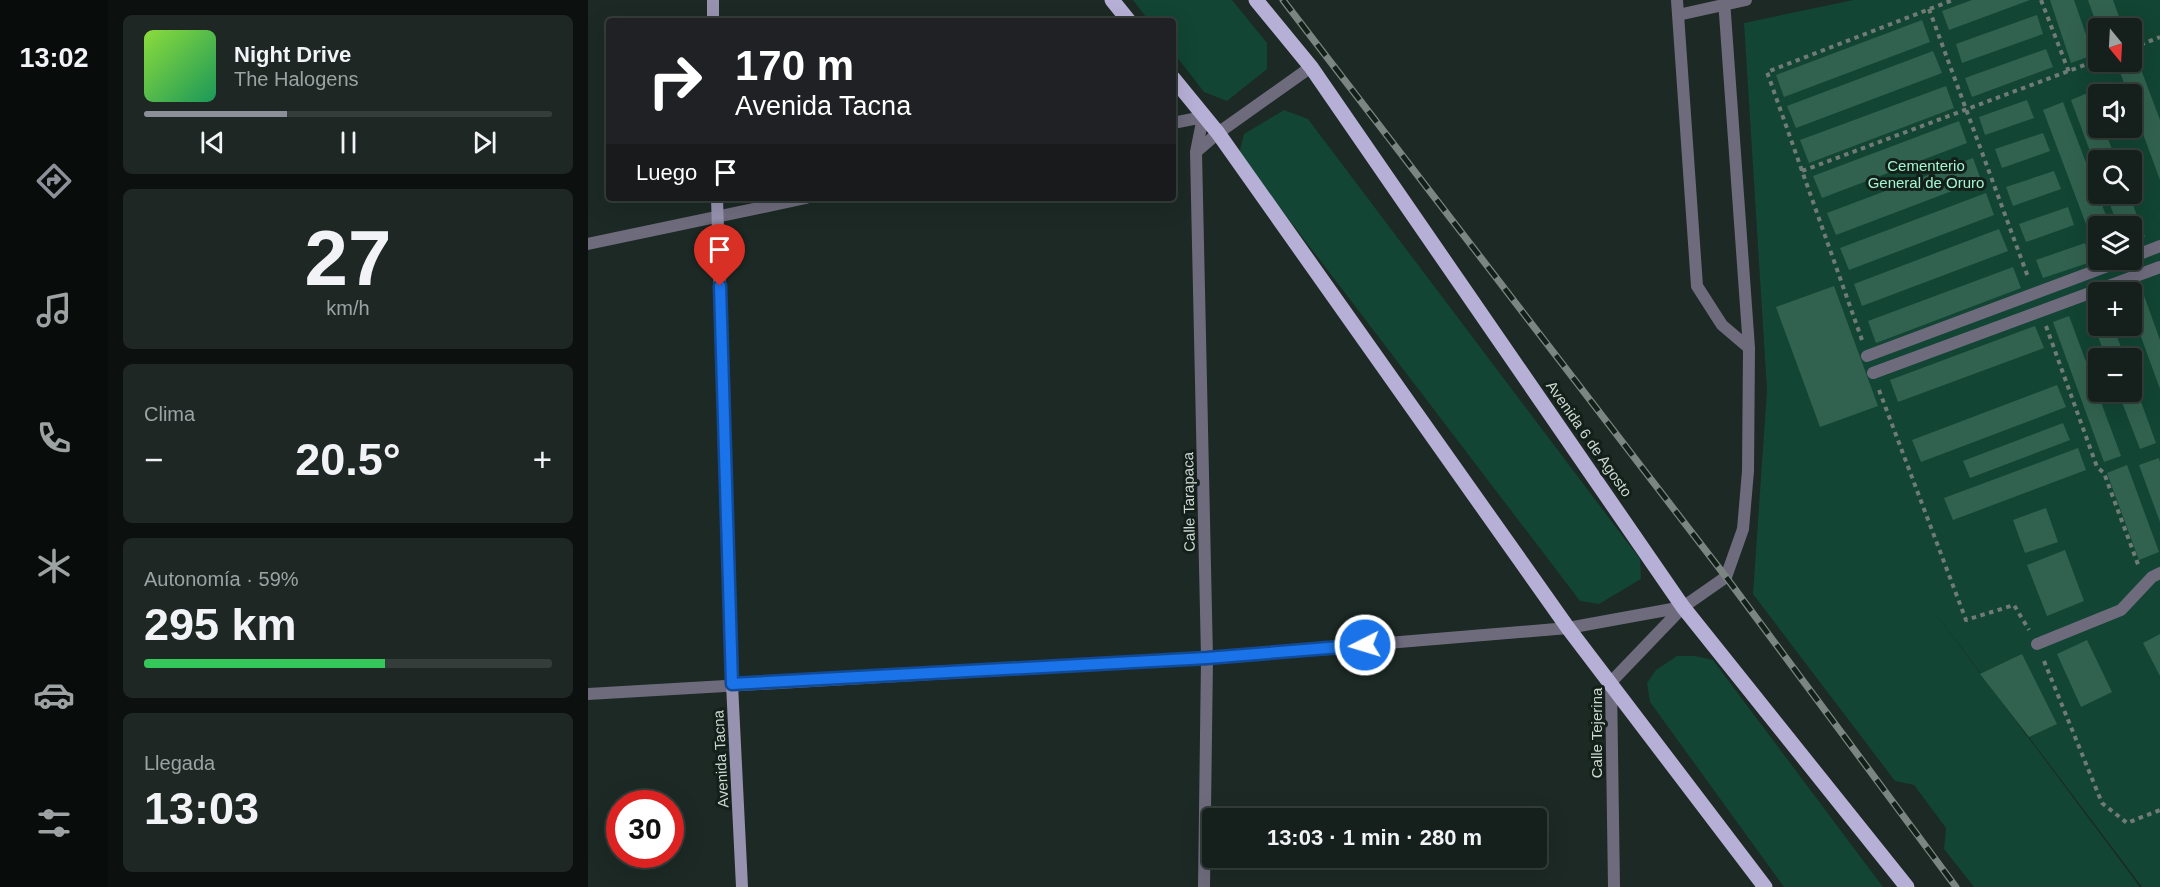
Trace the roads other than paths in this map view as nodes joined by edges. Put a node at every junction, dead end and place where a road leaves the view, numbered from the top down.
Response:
1 (713, 0) edge
2 (1112, 0) edge
3 (1256, 0) edge
4 (1677, 0) edge
5 (1746, 0) edge
6 (1724, 2) edge
7 (1678, 15) junction
8 (713, 18) edge
9 (1127, 18) edge
10 (1311, 67) junction
11 (1176, 82) edge
12 (1203, 117) junction
13 (1176, 122) edge
14 (1218, 133) junction
15 (1196, 152) junction
16 (717, 201) edge
17 (791, 201) edge
18 (718, 216) junction
19 (588, 244) edge
20 (2160, 246) edge
21 (2142, 253) edge
22 (2160, 267) edge
23 (2097, 270) edge
24 (1749, 348) junction
25 (1867, 356) road end
26 (1873, 374) road end
27 (2160, 573) edge
28 (1683, 607) junction
29 (1569, 628) junction
30 (2037, 644) road end
31 (1207, 658) junction
32 (1611, 682) junction
33 (732, 684) junction
34 (588, 694) edge
35 (742, 887) edge
36 (1204, 887) edge
37 (1614, 887) edge
38 (1765, 887) edge
39 (1907, 887) edge

1 - 8 main road
2 - 9 main road
3 - 10 main road, Avenida 6 de Agosto
4 - 7 street
5 - 6 street
6 - 7 street
6 - 24 street
7 - 24 street
10 - 14 street
10 - 28 main road, Avenida 6 de Agosto
11 - 12 main road
12 - 13 street
12 - 14 main road
12 - 15 street, Calle Tarapaca
14 - 15 street
14 - 29 main road
15 - 31 street, Calle Tarapaca
16 - 18 main road, Avenida Tacna
17 - 18 street
18 - 19 street
18 - 33 main road, Avenida Tacna
20 - 21 street
22 - 26 street
23 - 25 street
24 - 28 street
27 - 30 street
28 - 29 street
28 - 32 street, Calle Tejerina
28 - 39 main road, Avenida 6 de Agosto
29 - 31 street
29 - 32 main road
31 - 33 street
31 - 36 street, Calle Tarapaca
32 - 37 street, Calle Tejerina
32 - 38 main road
33 - 34 street
33 - 35 main road, Avenida Tacna

